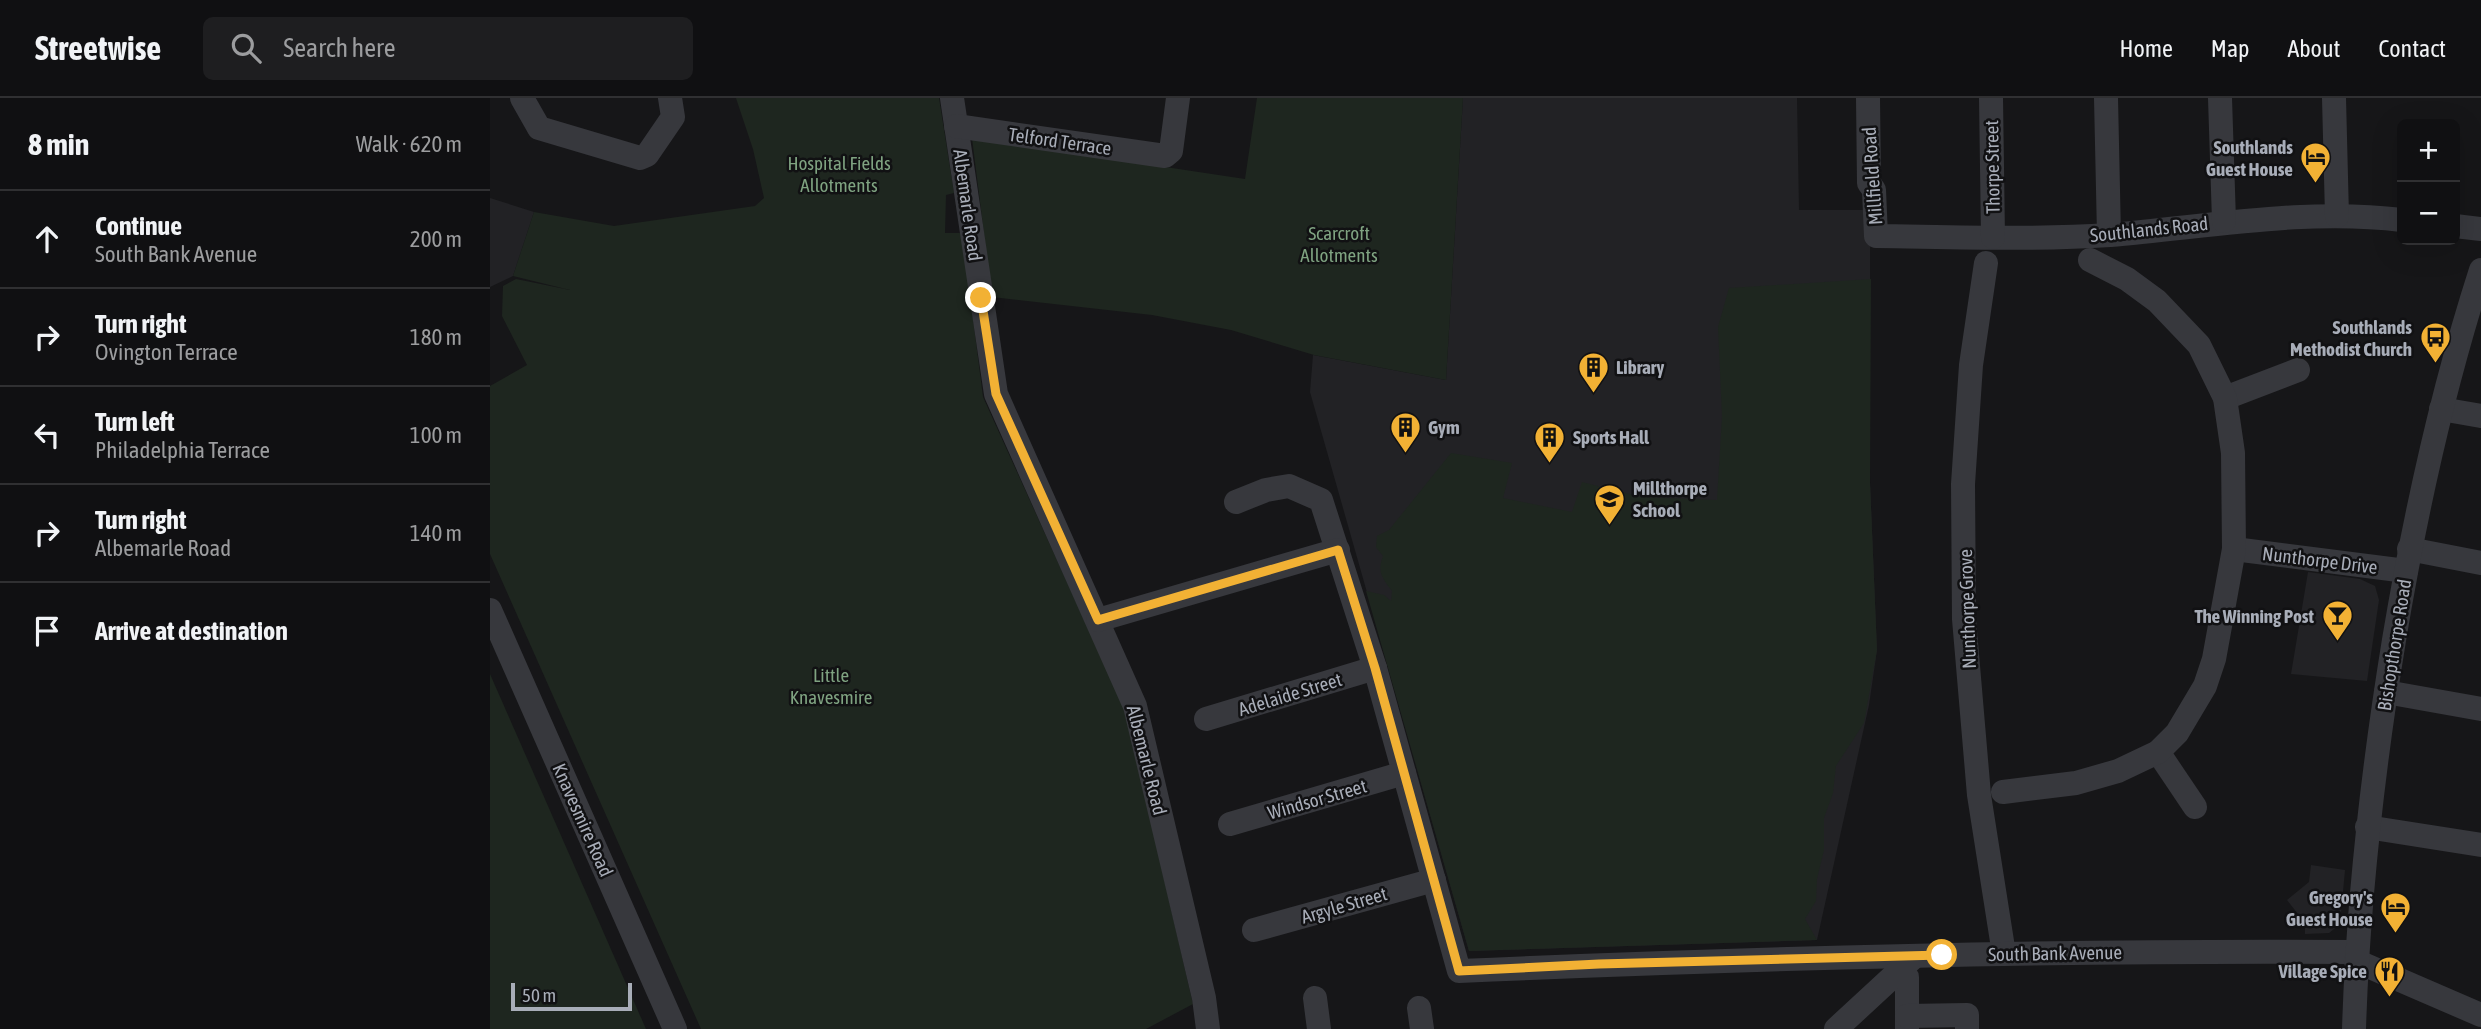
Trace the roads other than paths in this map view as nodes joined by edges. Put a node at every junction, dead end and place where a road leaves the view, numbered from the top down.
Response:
1 (522, 98) edge
2 (670, 98) edge
3 (1178, 98) edge
4 (1868, 98) edge
5 (1991, 98) edge
6 (2106, 98) edge
7 (2220, 98) edge
8 (2334, 98) edge
9 (956, 108) edge
10 (2337, 216) junction
11 (2397, 220) edge
12 (2224, 221) junction
13 (2460, 227) edge
14 (2481, 229) edge
15 (2109, 235) junction
16 (1895, 236) joint
17 (1993, 237) junction
18 (2090, 260) dead end
19 (1986, 263) dead end
20 (2481, 270) edge
21 (2298, 370) dead end
22 (2225, 398) junction
23 (2441, 409) junction
24 (2481, 416) edge
25 (1236, 502) dead end
26 (2234, 549) junction
27 (1338, 550) junction
28 (2407, 560) junction
29 (2481, 563) edge
30 (490, 610) edge
31 (1098, 620) junction
32 (1375, 668) junction
33 (2386, 692) junction
34 (2481, 709) edge
35 (1206, 719) dead end
36 (2158, 752) junction
37 (1404, 773) junction
38 (2003, 792) dead end
39 (2195, 807) dead end
40 (1230, 824) dead end
41 (2367, 827) junction
42 (2481, 845) edge
43 (1434, 880) junction
44 (1254, 930) dead end
45 (2004, 954) junction
46 (2357, 957) junction
47 (1907, 962) junction
48 (1315, 998) dead end
49 (2481, 1016) edge
50 (1907, 1023) edge
51 (675, 1029) edge
52 (1208, 1029) edge
53 (1319, 1029) edge
54 (1836, 1029) edge
55 (1967, 1029) edge
56 (2354, 1029) edge

1 - 2 street
3 - 9 street, Telford Terrace
4 - 16 street, Millfield Road
5 - 17 street, Thorpe Street
6 - 15 street
7 - 12 street
8 - 10 street
9 - 31 street, Albemarle Road
10 - 11 street, Southlands Road
10 - 12 street, Southlands Road
12 - 15 street, Southlands Road
13 - 14 street
15 - 17 street, Southlands Road
16 - 17 street, Southlands Road
18 - 22 street
19 - 45 street, Nunthorpe Grove
20 - 23 street, Bishopthorpe Road
21 - 22 street
22 - 26 street
23 - 24 street
23 - 28 street, Bishopthorpe Road
25 - 27 street
26 - 28 street, Nunthorpe Drive
26 - 36 street
27 - 31 street
27 - 32 street
28 - 29 street, Nunthorpe Drive
28 - 33 street, Bishopthorpe Road
30 - 51 street, Knavesmire Road
31 - 52 street, Albemarle Road
32 - 35 street, Adelaide Street
32 - 37 street
33 - 34 street
33 - 41 street, Bishopthorpe Road
36 - 38 street
36 - 39 street
37 - 40 street, Windsor Street
37 - 43 street
41 - 42 street
41 - 46 street, Bishopthorpe Road
43 - 44 street, Argyle Street
43 - 47 street, South Bank Avenue
45 - 46 street, South Bank Avenue
45 - 47 street, South Bank Avenue
46 - 49 street
46 - 56 street, Bishopthorpe Road
47 - 50 street
47 - 54 street
48 - 53 street
50 - 55 street

